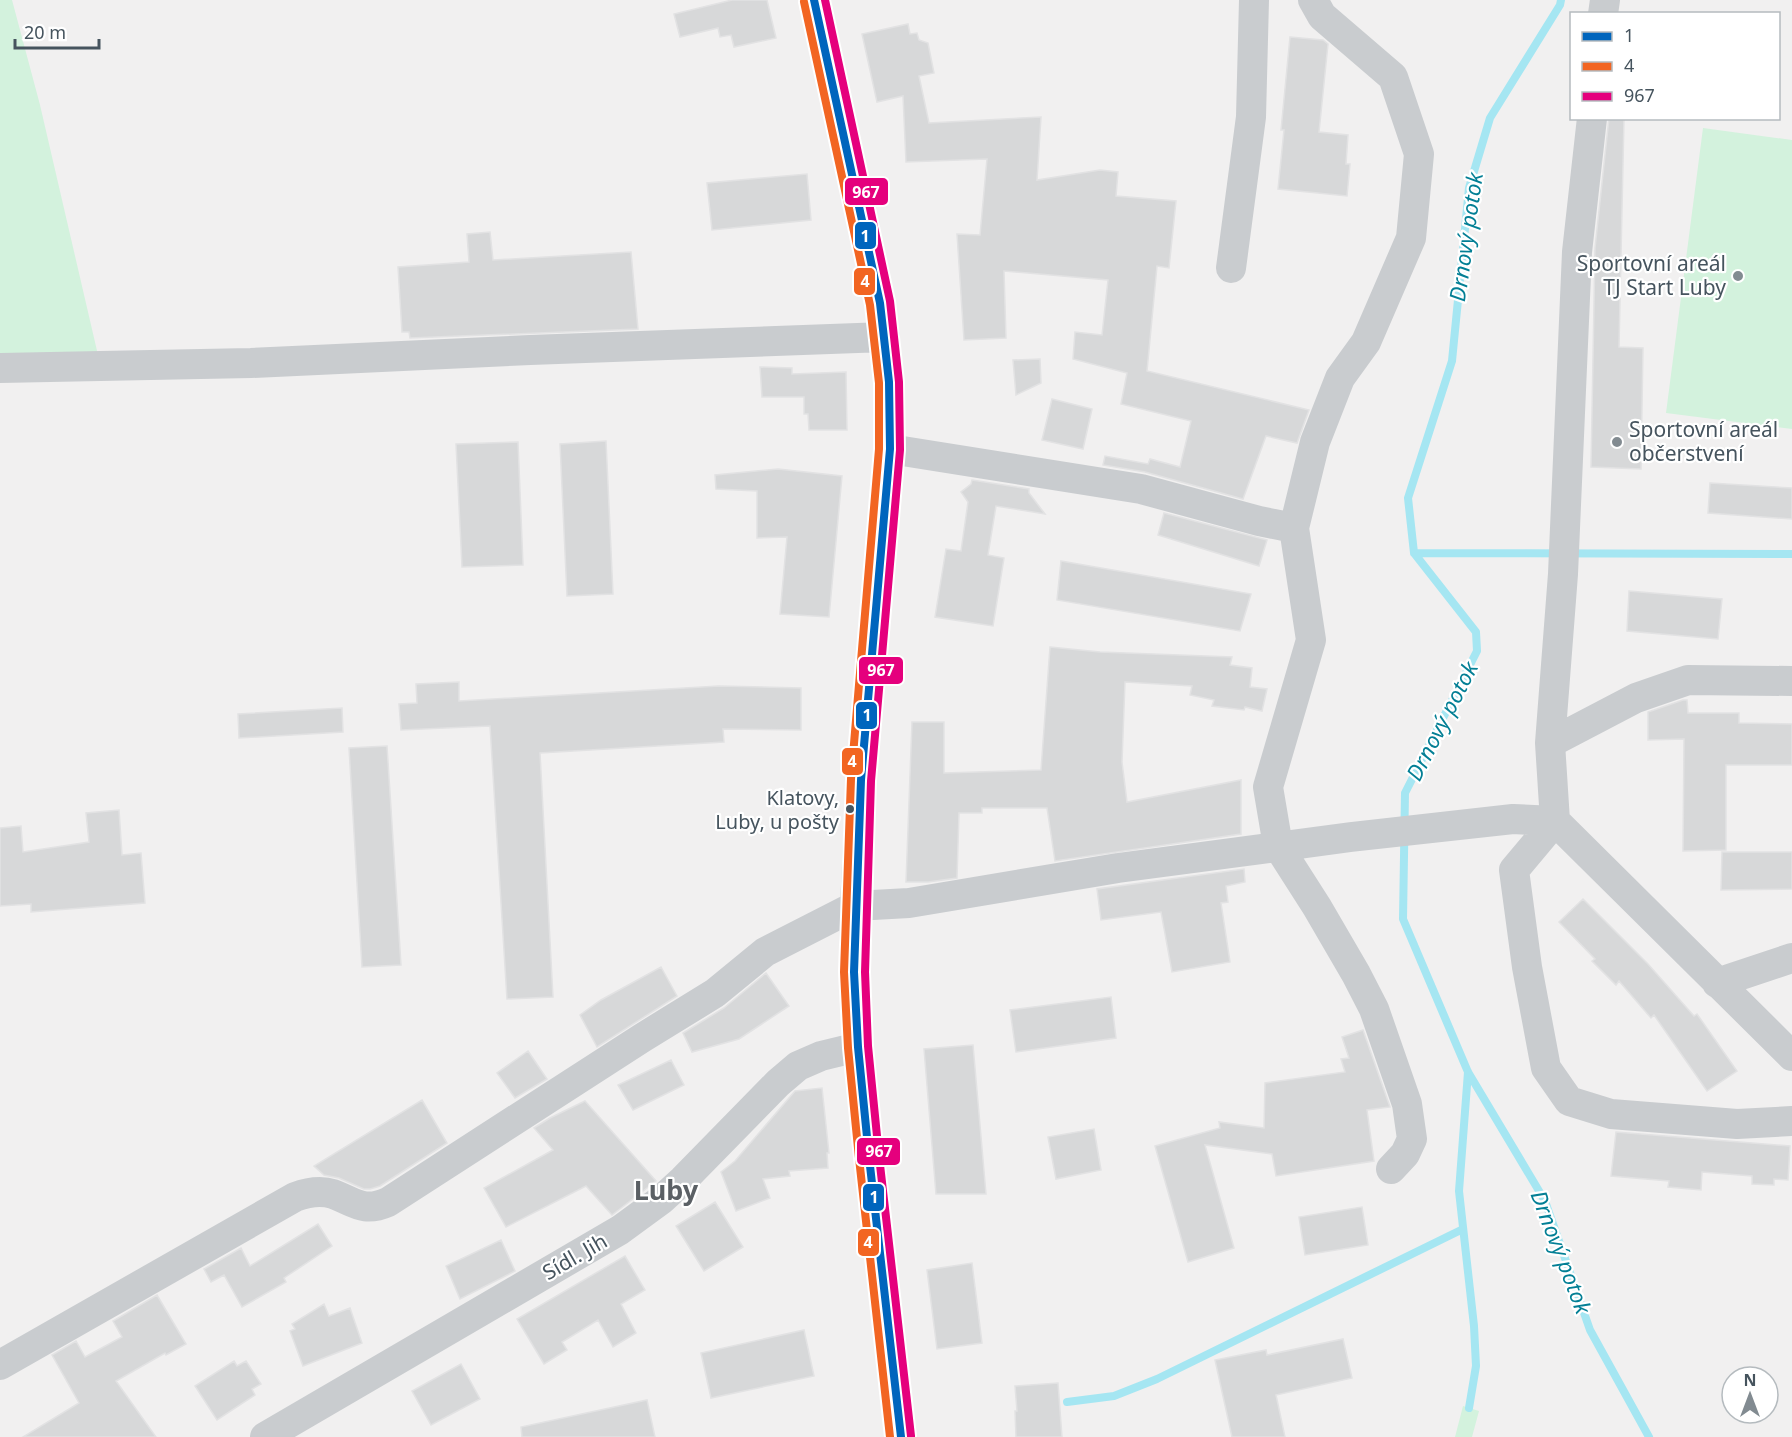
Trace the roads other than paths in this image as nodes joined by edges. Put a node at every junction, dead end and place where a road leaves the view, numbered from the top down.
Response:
1 (814, 0) edge
2 (1254, 0) edge
3 (1313, 0) edge
4 (1592, 120) edge
5 (1232, 268) dead end
6 (885, 337) junction
7 (0, 368) edge
8 (890, 449) junction
9 (1294, 528) junction
10 (1792, 681) edge
11 (1550, 743) junction
12 (1555, 821) junction
13 (1278, 846) junction
14 (855, 906) junction
15 (1792, 958) edge
16 (1717, 983) junction
17 (858, 1047) junction
18 (1792, 1056) edge
19 (1792, 1121) edge
20 (1391, 1169) dead end
21 (0, 1365) edge
22 (265, 1437) edge
23 (901, 1437) edge

1 - 6 street
2 - 5 street
3 - 9 street
4 - 11 street
6 - 7 street
6 - 8 street
8 - 9 street
8 - 14 street
9 - 13 street
10 - 11 street
11 - 12 street
12 - 13 street
12 - 16 street
12 - 19 street
13 - 14 street
13 - 20 street
14 - 17 street
14 - 21 street
15 - 16 street
16 - 18 street
17 - 22 street, Sídl. Jih
17 - 23 street

